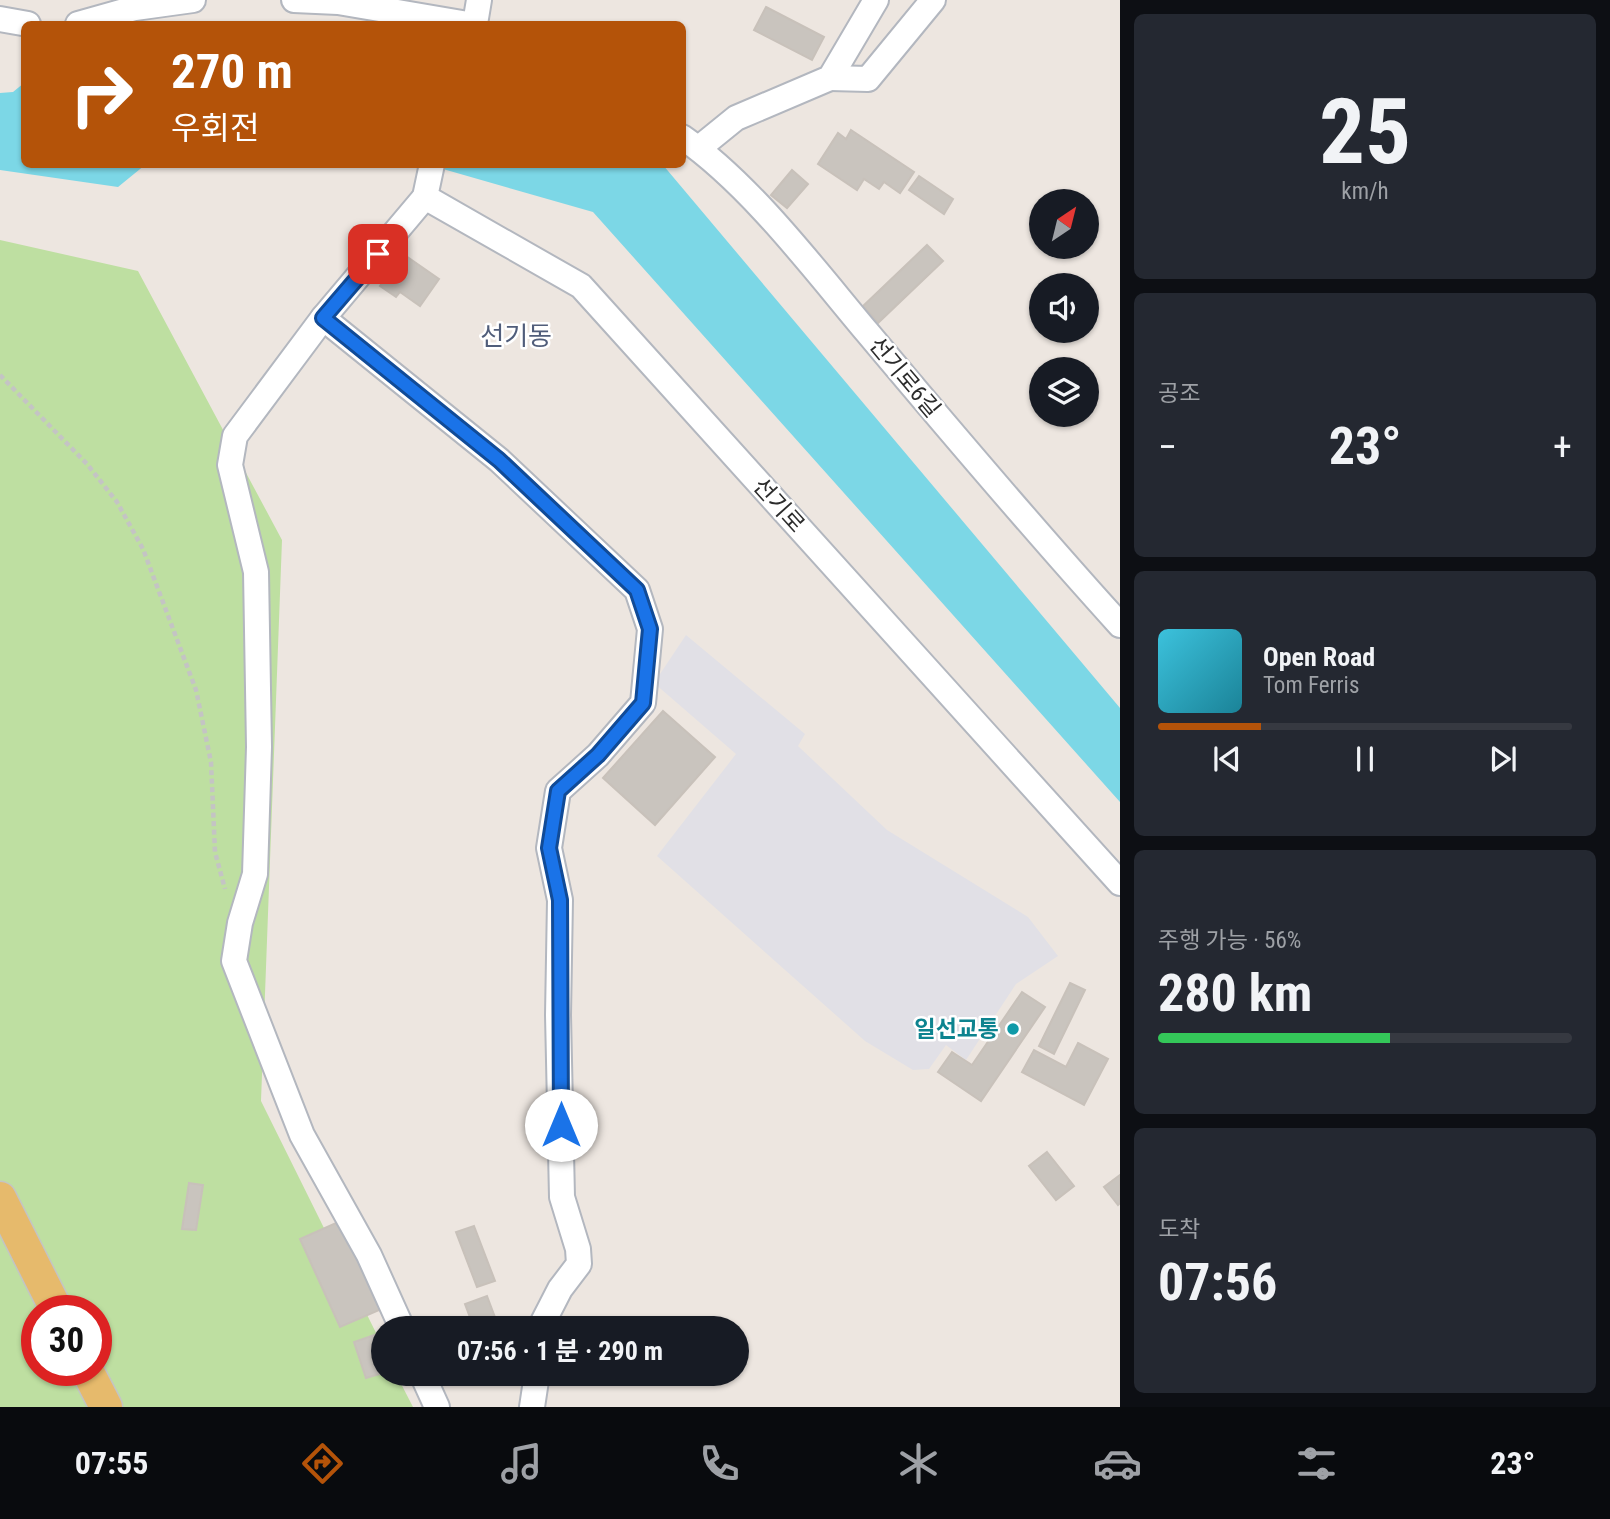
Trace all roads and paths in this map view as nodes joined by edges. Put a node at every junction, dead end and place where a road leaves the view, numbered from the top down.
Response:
1 (193, 0) edge
2 (295, 0) edge
3 (479, 0) edge
4 (876, 0) edge
5 (933, 0) edge
6 (0, 19) edge
7 (89, 21) edge
8 (450, 21) edge
9 (476, 21) edge
10 (21, 23) edge
11 (830, 78) junction
12 (691, 142) edge
13 (431, 168) edge
14 (425, 197) junction
15 (323, 318) junction
16 (0, 375) edge
17 (1120, 625) edge
18 (1120, 883) edge
19 (240, 923) junction
20 (0, 1198) edge
21 (49, 1295) edge
22 (397, 1316) edge
23 (546, 1316) edge
24 (95, 1386) edge
25 (427, 1386) edge
26 (535, 1386) edge
27 (106, 1407) edge
28 (437, 1407) edge
29 (532, 1407) edge

1 - 7 street
2 - 8 street
3 - 9 street
4 - 11 street
5 - 11 street
6 - 10 street
11 - 12 street
12 - 17 street, 선기로6길
13 - 14 street
14 - 15 street
14 - 18 street, 선기로
15 - 19 street
15 - 23 street
16 - 19 path
19 - 22 street
20 - 21 main road
24 - 27 main road
25 - 28 street
26 - 29 street

